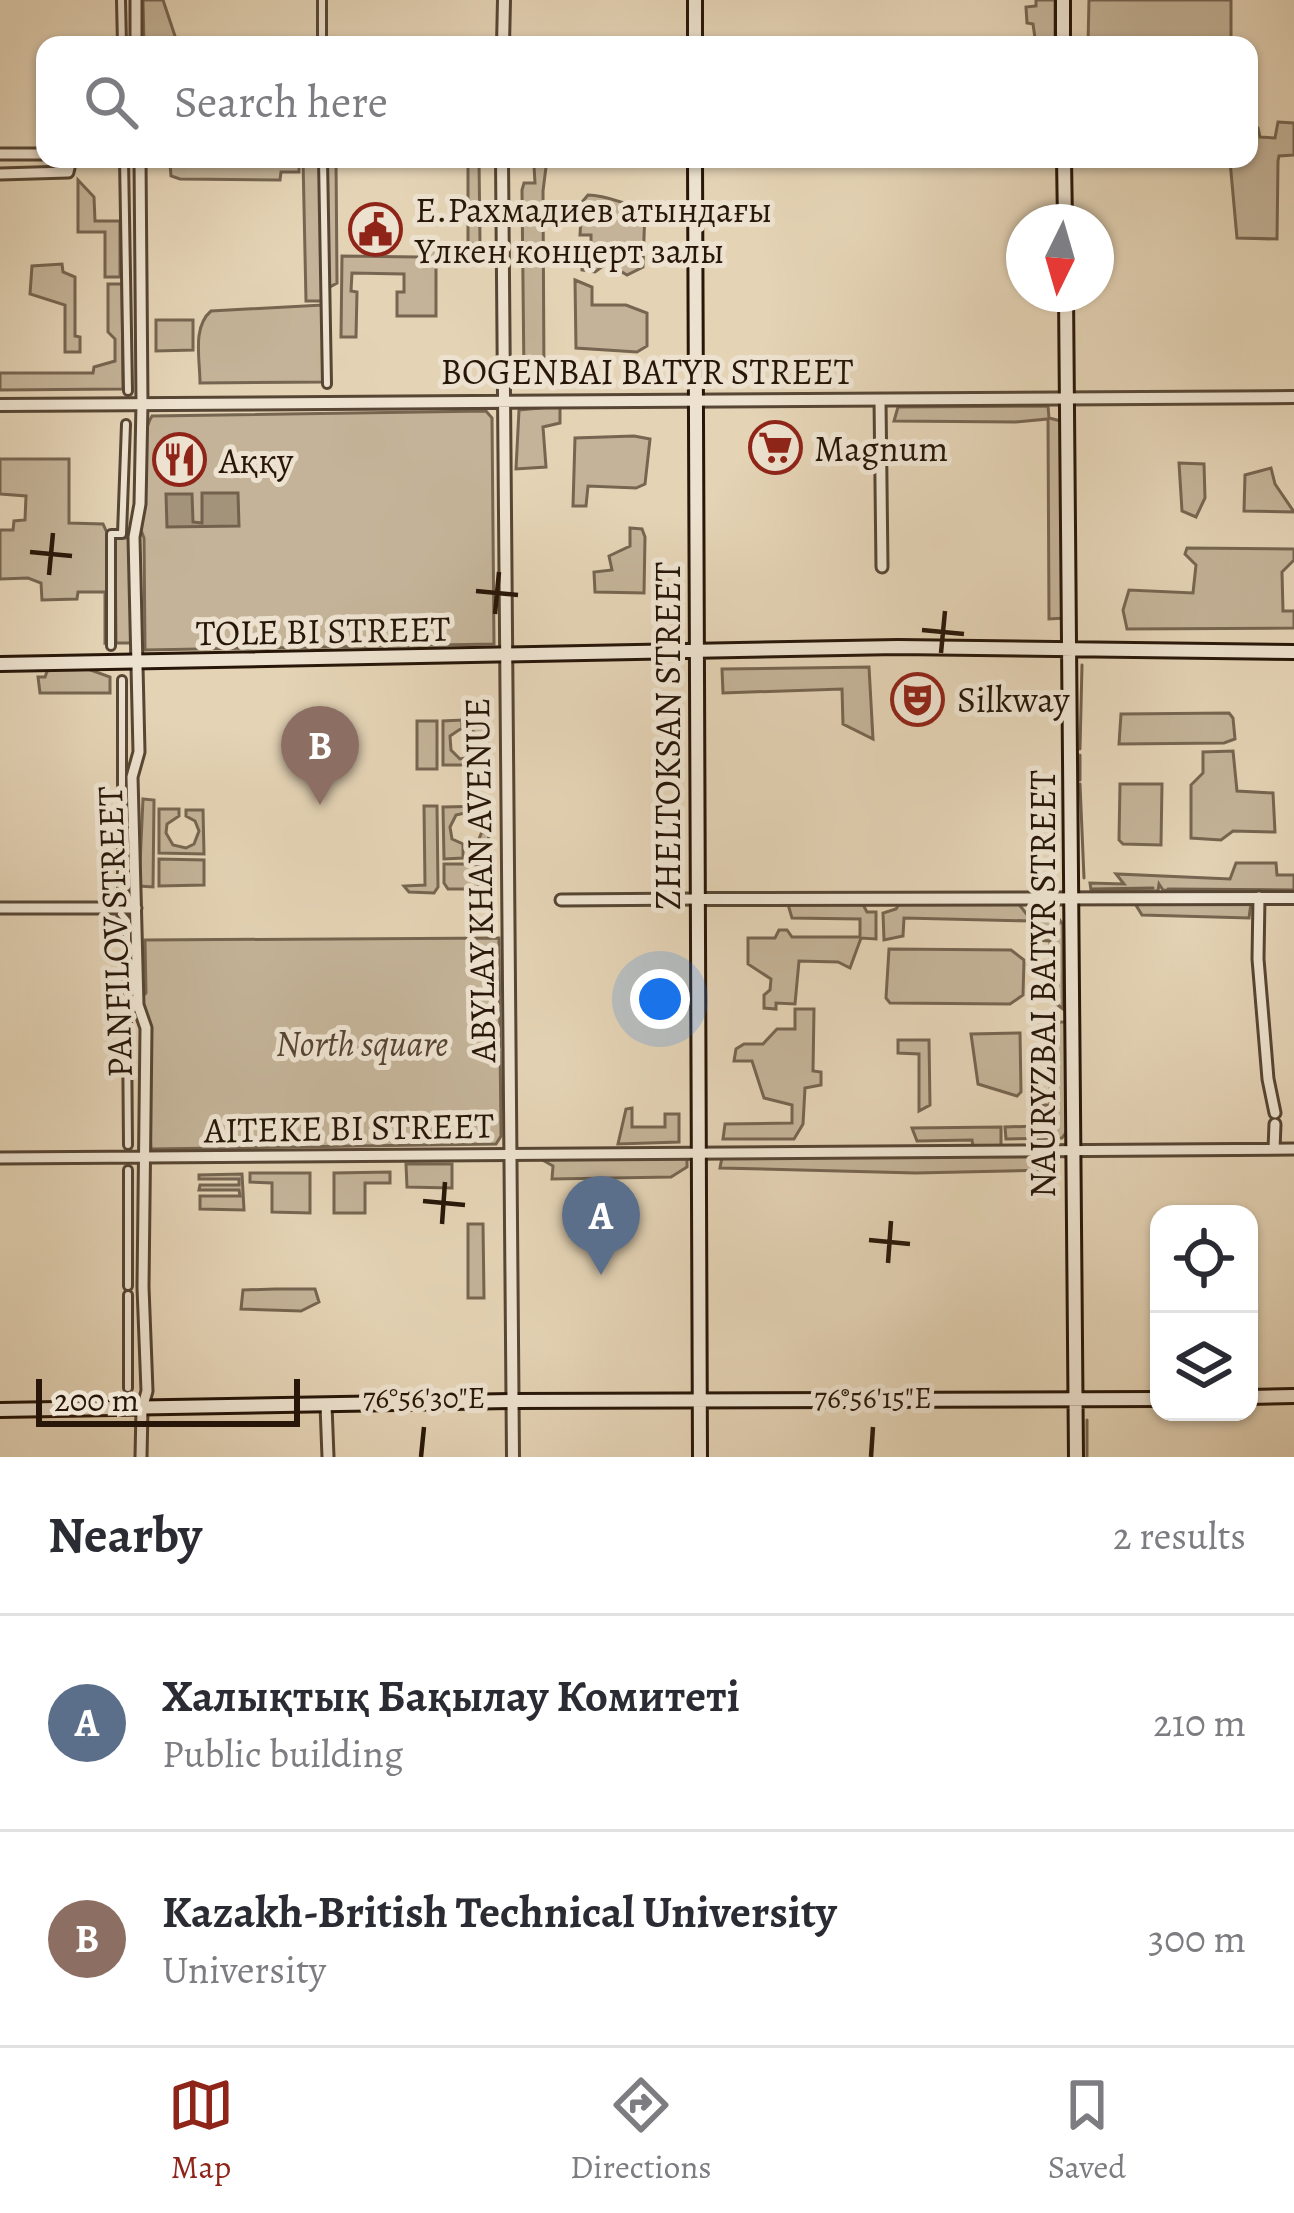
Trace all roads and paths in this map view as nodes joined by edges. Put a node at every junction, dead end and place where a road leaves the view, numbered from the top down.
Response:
1 (121, 0) edge
2 (136, 0) edge
3 (322, 0) edge
4 (504, 0) edge
5 (695, 0) edge
6 (1064, 0) edge
7 (122, 36) edge
8 (136, 36) edge
9 (322, 36) edge
10 (503, 36) edge
11 (695, 36) edge
12 (1064, 36) edge
13 (0, 154) edge
14 (36, 154) edge
15 (69, 168) edge
16 (124, 168) edge
17 (140, 168) edge
18 (323, 168) edge
19 (502, 168) edge
20 (695, 168) edge
21 (1064, 168) edge
22 (0, 174) edge
23 (1065, 204) edge
24 (1066, 312) edge
25 (326, 384) dead end
26 (128, 391) dead end
27 (1294, 397) edge
28 (1067, 398) junction
29 (880, 400) junction
30 (696, 401) junction
31 (504, 402) junction
32 (142, 404) junction
33 (0, 405) edge
34 (126, 424) dead end
35 (881, 567) dead end
36 (111, 646) dead end
37 (1071, 647) junction
38 (697, 652) junction
39 (1294, 652) edge
40 (506, 657) junction
41 (138, 662) junction
42 (0, 664) edge
43 (122, 680) dead end
44 (122, 891) dead end
45 (1069, 897) junction
46 (1259, 897) junction
47 (1294, 898) edge
48 (698, 899) junction
49 (561, 900) dead end
50 (0, 908) edge
51 (136, 908) junction
52 (122, 914) dead end
53 (128, 1145) dead end
54 (1294, 1148) edge
55 (1274, 1149) junction
56 (1074, 1150) junction
57 (512, 1152) junction
58 (699, 1152) junction
59 (144, 1156) junction
60 (0, 1158) edge
61 (128, 1170) dead end
62 (128, 1388) dead end
63 (1294, 1396) edge
64 (1258, 1397) edge
65 (1150, 1400) edge
66 (514, 1401) junction
67 (700, 1401) junction
68 (1075, 1401) junction
69 (326, 1405) junction
70 (0, 1410) edge
71 (141, 1414) junction
72 (141, 1457) edge
73 (328, 1457) edge
74 (513, 1457) edge
75 (700, 1457) edge
76 (1076, 1457) edge

1 - 7 street
2 - 8 street
3 - 9 street
4 - 10 street
5 - 11 main road
6 - 12 main road
13 - 14 street
15 - 22 street
16 - 26 street
17 - 32 street, PANFILOV STREET
18 - 25 street
19 - 31 street, ABYLAY KHAN AVENUE
20 - 30 main road, ZHELTOKSAN STREET
21 - 23 main road
24 - 28 main road, NAURYZBAI BATYR STREET
27 - 28 street, BOGENBAI BATYR STREET
28 - 29 street, BOGENBAI BATYR STREET
28 - 37 main road, NAURYZBAI BATYR STREET
29 - 30 street, BOGENBAI BATYR STREET
29 - 35 street
30 - 31 street, BOGENBAI BATYR STREET
30 - 38 main road, ZHELTOKSAN STREET
31 - 32 street, BOGENBAI BATYR STREET
31 - 40 street, ABYLAY KHAN AVENUE
32 - 33 street, BOGENBAI BATYR STREET
32 - 41 street, PANFILOV STREET
34 - 36 street
37 - 38 main road, TOLE BI STREET
37 - 39 main road, TOLE BI STREET
37 - 45 main road, NAURYZBAI BATYR STREET
38 - 40 main road, TOLE BI STREET
38 - 48 main road, ZHELTOKSAN STREET
40 - 41 main road, TOLE BI STREET
40 - 57 street, ABYLAY KHAN AVENUE
41 - 42 main road, TOLE BI STREET
41 - 51 street, PANFILOV STREET
43 - 44 street, PANFILOV STREET
45 - 46 street
45 - 48 street
45 - 56 main road, NAURYZBAI BATYR STREET
46 - 47 street
46 - 55 street
48 - 49 street
48 - 58 main road, ZHELTOKSAN STREET
50 - 51 street
51 - 59 street, PANFILOV STREET
52 - 53 street, PANFILOV STREET
54 - 55 street
55 - 56 street
56 - 58 street
56 - 68 main road, NAURYZBAI BATYR STREET
57 - 58 street, AITEKE BI STREET
57 - 59 street, AITEKE BI STREET
57 - 66 street, ABYLAY KHAN AVENUE
58 - 67 main road, ZHELTOKSAN STREET
59 - 60 street, AITEKE BI STREET
59 - 71 street, PANFILOV STREET
61 - 62 street
63 - 64 main road
65 - 68 main road
66 - 67 main road
66 - 69 main road
66 - 74 street, ABYLAY KHAN AVENUE
67 - 68 main road
67 - 75 main road, ZHELTOKSAN STREET
68 - 76 main road, NAURYZBAI BATYR STREET
69 - 71 main road
69 - 73 street
70 - 71 main road
71 - 72 street, PANFILOV STREET

